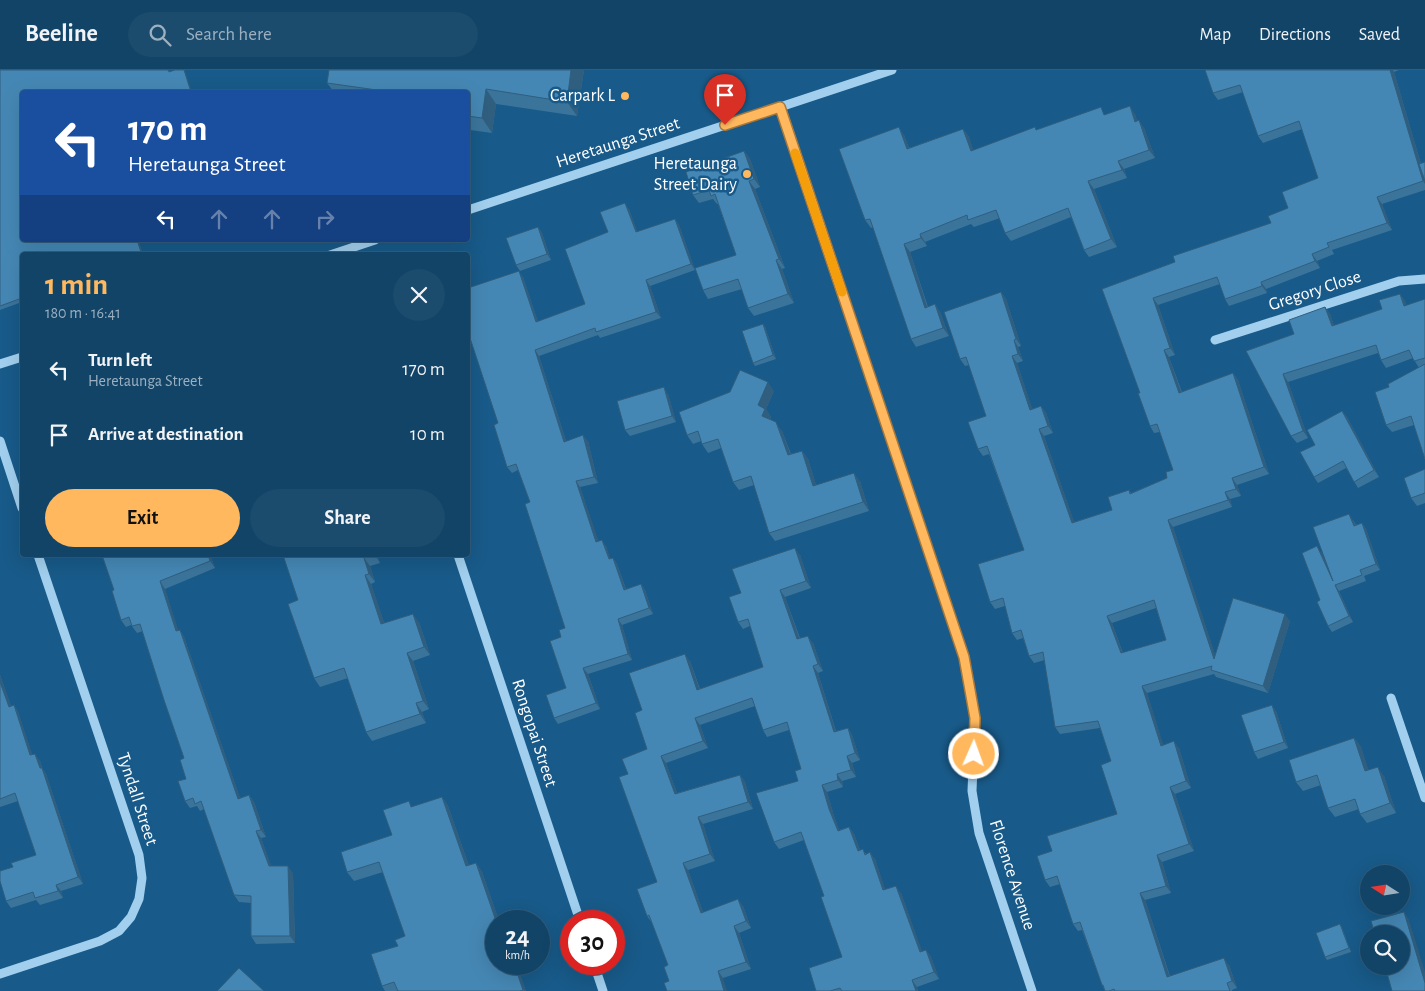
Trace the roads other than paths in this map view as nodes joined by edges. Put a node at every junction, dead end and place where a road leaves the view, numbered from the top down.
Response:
1 (892, 70) edge
2 (780, 107) junction
3 (470, 209) edge
4 (372, 242) edge
5 (356, 251) edge
6 (1425, 279) edge
7 (1215, 340) dead end
8 (20, 358) edge
9 (0, 364) edge
10 (0, 441) edge
11 (20, 502) edge
12 (39, 557) edge
13 (459, 557) edge
14 (1391, 698) dead end
15 (1425, 798) edge
16 (576, 910) edge
17 (0, 974) edge
18 (598, 975) edge
19 (603, 991) edge
20 (1032, 991) edge

1 - 2 street, Heretaunga Street
2 - 3 street, Heretaunga Street
2 - 20 street, Florence Avenue
4 - 5 street
6 - 7 street, Gregory Close
8 - 9 street
10 - 11 street
12 - 17 street, Tyndall Street
13 - 16 street, Rongopai Street
14 - 15 street
18 - 19 street

